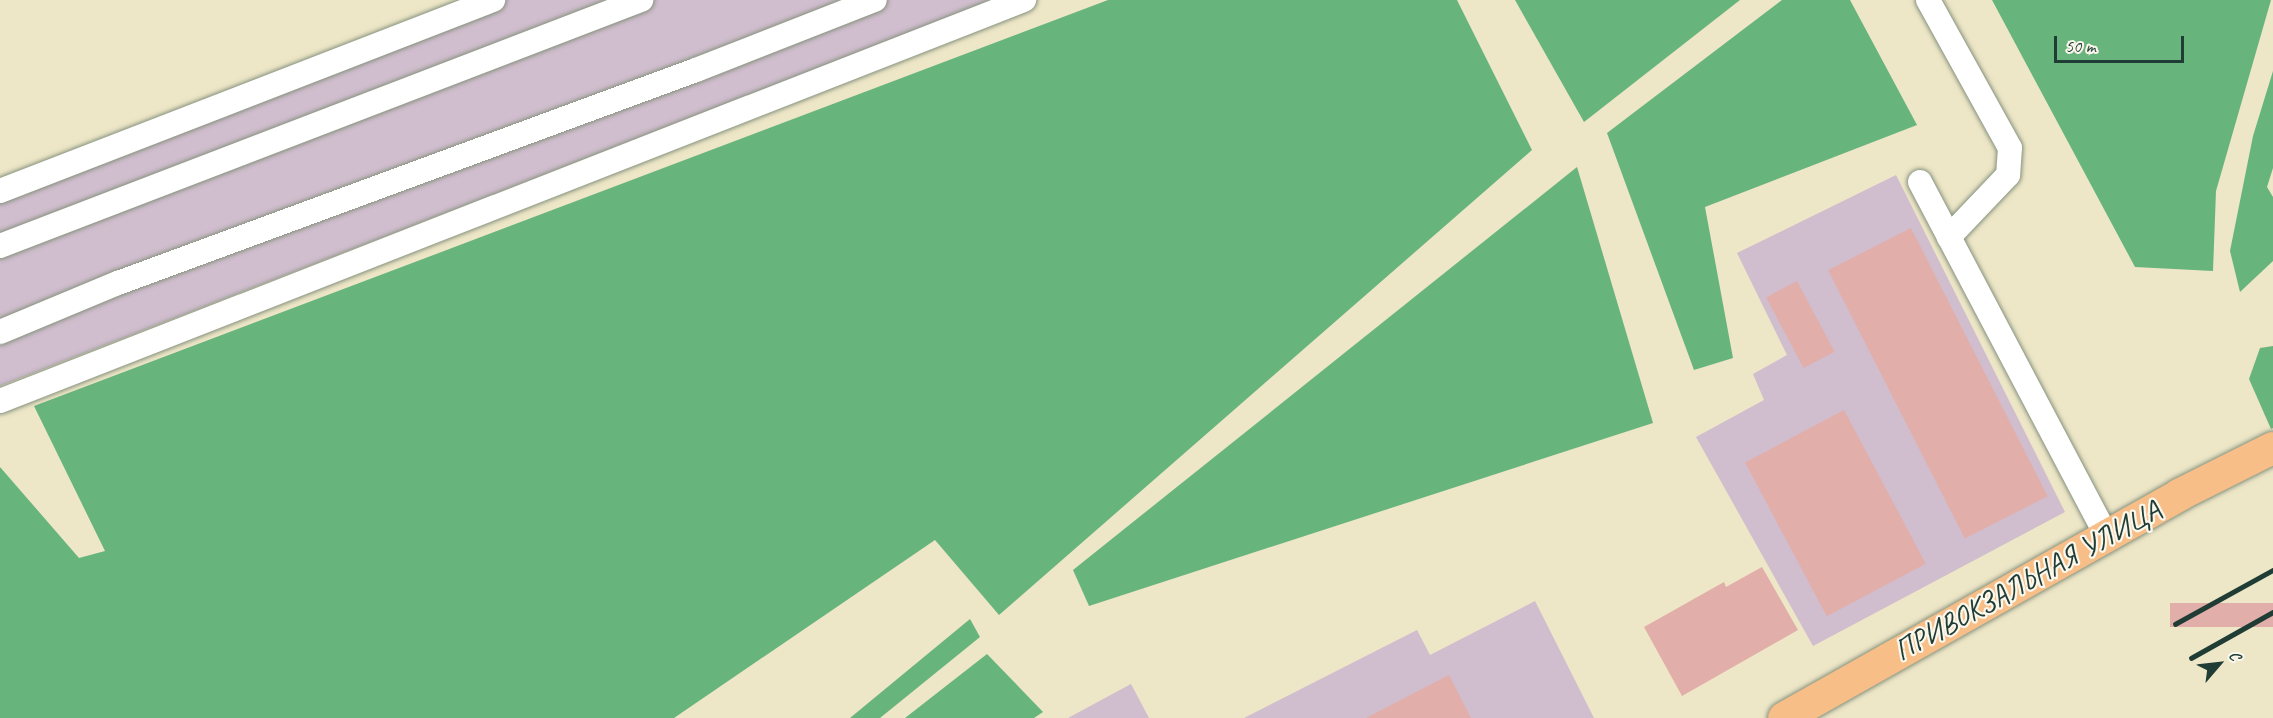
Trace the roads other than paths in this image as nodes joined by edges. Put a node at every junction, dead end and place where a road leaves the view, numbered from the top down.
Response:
1 (493, 0) edge
2 (641, 0) edge
3 (875, 0) edge
4 (1024, 0) edge
5 (1928, 0) edge
6 (1920, 182) dead end
7 (0, 191) edge
8 (1949, 237) junction
9 (0, 246) edge
10 (0, 332) edge
11 (0, 401) edge
12 (2273, 448) edge
13 (2106, 535) junction
14 (1784, 718) edge

1 - 7 lane
2 - 9 lane
3 - 10 lane
4 - 11 lane
5 - 8 lane
6 - 8 lane
8 - 13 lane
12 - 13 main road, ПРИВОКЗАЛЬНАЯ УЛИЦА
13 - 14 main road, ПРИВОКЗАЛЬНАЯ УЛИЦА

